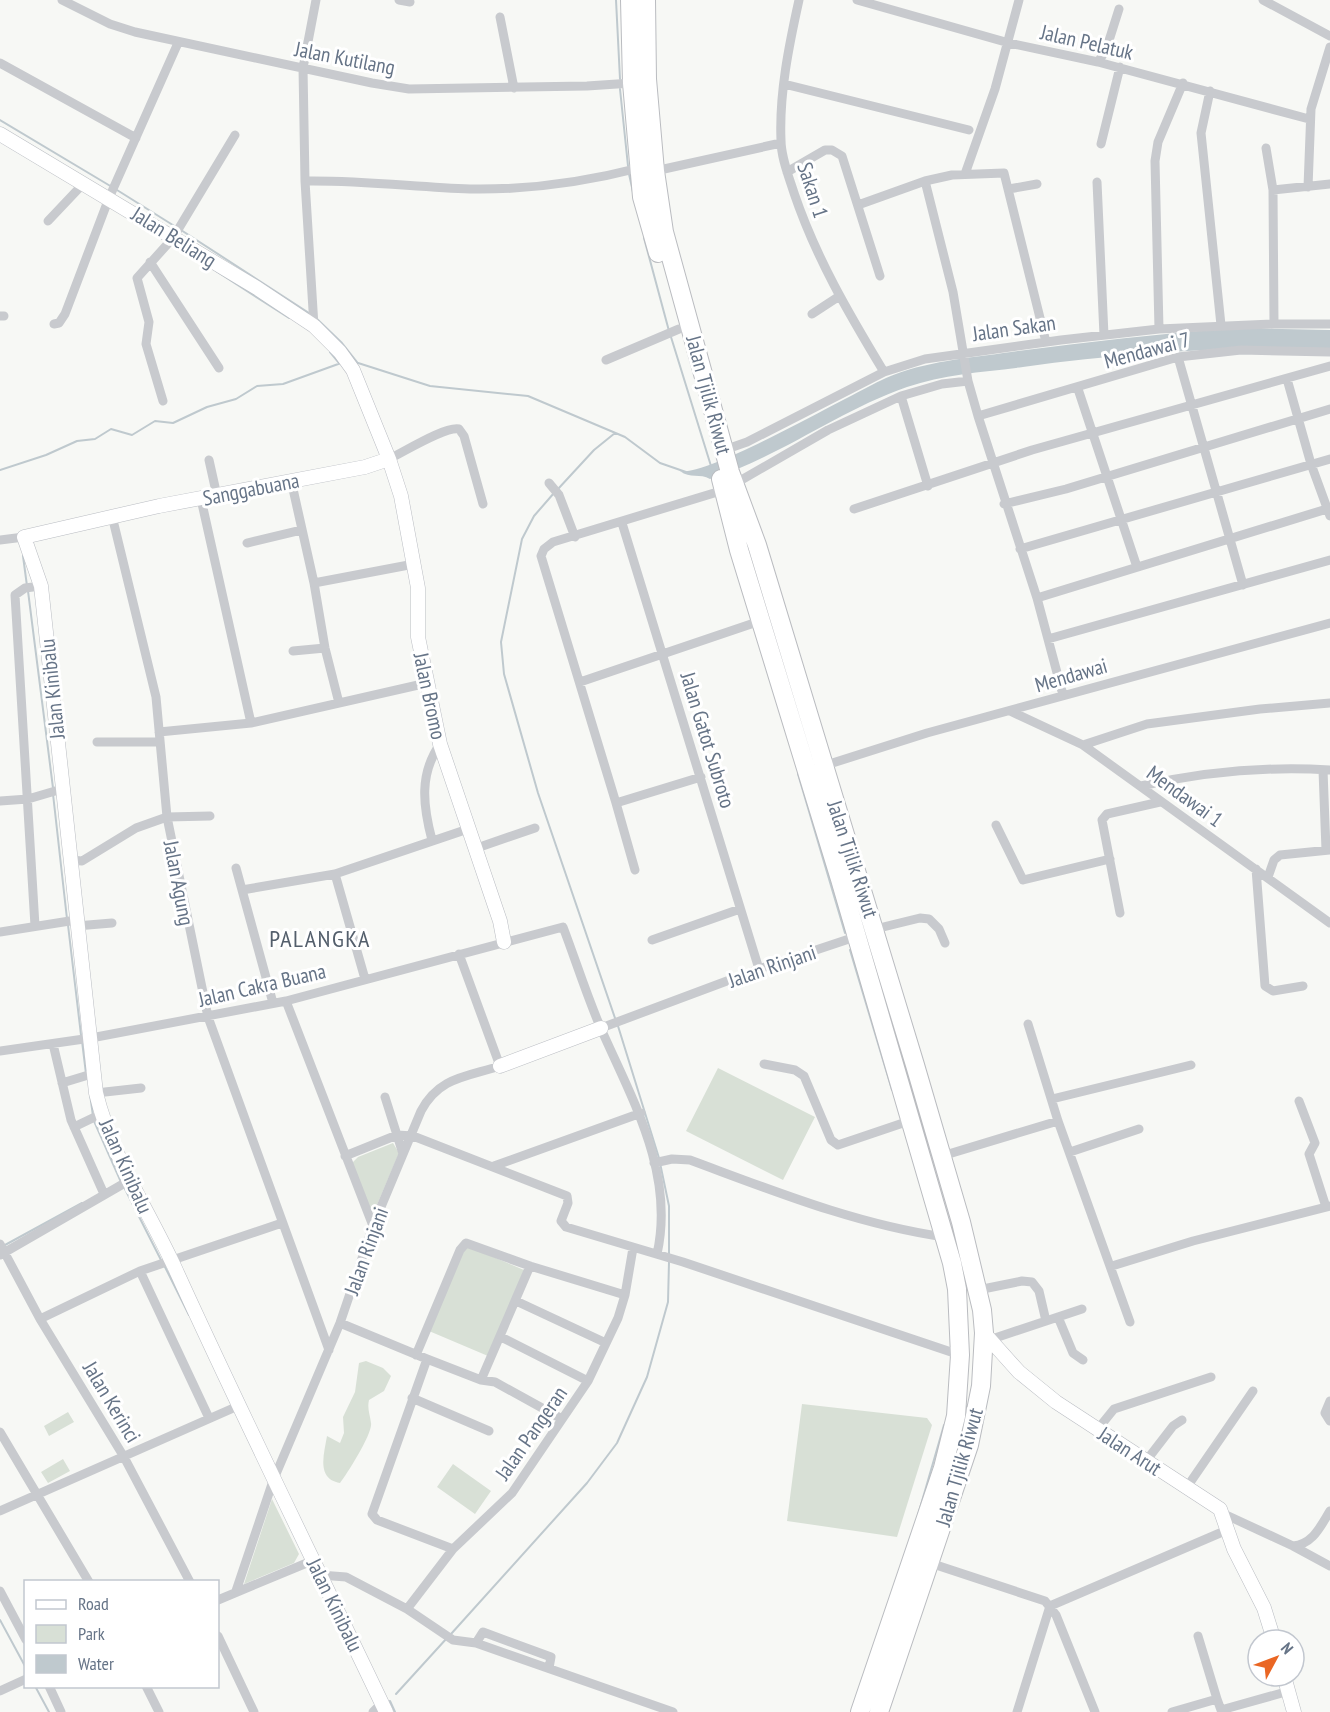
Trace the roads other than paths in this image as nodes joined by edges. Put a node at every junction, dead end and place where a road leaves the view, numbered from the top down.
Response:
1 (62, 0) edge
2 (316, 0) edge
3 (399, 0) edge
4 (630, 0) edge
5 (646, 0) edge
6 (799, 0) edge
7 (857, 0) edge
8 (1019, 0) edge
9 (1263, 0) edge
10 (410, 2) dead end
11 (1119, 9) dead end
12 (500, 17) dead end
13 (1330, 36) edge
14 (178, 43) junction
15 (1009, 43) junction
16 (1330, 47) edge
17 (1098, 62) junction
18 (0, 63) edge
19 (1120, 67) junction
20 (303, 68) junction
21 (632, 83) junction
22 (1184, 83) junction
23 (784, 84) junction
24 (514, 88) junction
25 (1210, 91) junction
26 (1309, 119) junction
27 (969, 130) dead end
28 (0, 134) edge
29 (235, 135) dead end
30 (136, 138) junction
31 (781, 142) junction
32 (1101, 144) dead end
33 (1266, 148) dead end
34 (647, 170) junction
35 (787, 172) junction
36 (965, 174) junction
37 (305, 181) junction
38 (925, 181) junction
39 (1098, 182) dead end
40 (83, 184) junction
41 (1037, 184) dead end
42 (1330, 184) edge
43 (1308, 187) junction
44 (1009, 189) junction
45 (1273, 190) junction
46 (110, 198) junction
47 (858, 205) junction
48 (48, 221) dead end
49 (173, 238) junction
50 (150, 262) junction
51 (880, 276) dead end
52 (838, 297) junction
53 (812, 314) dead end
54 (54, 324) dead end
55 (1274, 324) junction
56 (1330, 324) edge
57 (1221, 325) junction
58 (314, 326) junction
59 (679, 328) junction
60 (1159, 329) junction
61 (1104, 336) junction
62 (1047, 342) junction
63 (1330, 352) edge
64 (964, 356) junction
65 (1178, 357) junction
66 (606, 360) dead end
67 (697, 366) junction
68 (1330, 366) edge
69 (219, 368) dead end
70 (884, 372) junction
71 (968, 377) junction
72 (1287, 378) junction
73 (1078, 389) junction
74 (901, 396) junction
75 (164, 401) dead end
76 (1191, 404) junction
77 (1330, 409) edge
78 (978, 416) junction
79 (1299, 418) junction
80 (1092, 433) junction
81 (384, 444) joint
82 (1202, 447) junction
83 (389, 459) junction
84 (1330, 459) edge
85 (209, 460) dead end
86 (991, 464) junction
87 (1311, 464) junction
88 (725, 470) junction
89 (1106, 476) junction
90 (291, 480) junction
91 (928, 486) junction
92 (554, 489) dead end
93 (1216, 494) junction
94 (217, 496) junction
95 (201, 499) junction
96 (483, 504) dead end
97 (1004, 504) junction
98 (854, 509) dead end
99 (1329, 511) edge
100 (112, 516) junction
101 (1121, 521) junction
102 (622, 523) junction
103 (301, 530) junction
104 (24, 537) junction
105 (575, 537) junction
106 (1229, 539) junction
107 (0, 540) edge
108 (248, 543) dead end
109 (1020, 549) junction
110 (1330, 560) edge
111 (414, 564) junction
112 (1137, 567) junction
113 (314, 583) junction
114 (1243, 585) junction
115 (40, 586) junction
116 (1037, 598) junction
117 (760, 621) junction
118 (1330, 623) edge
119 (1048, 639) junction
120 (325, 648) junction
121 (293, 651) dead end
122 (663, 652) junction
123 (580, 682) junction
124 (427, 683) junction
125 (1063, 695) junction
126 (339, 702) junction
127 (1330, 703) edge
128 (1010, 711) junction
129 (251, 723) junction
130 (160, 737) junction
131 (97, 742) dead end
132 (440, 744) junction
133 (1083, 745) junction
134 (823, 766) junction
135 (1327, 770) edge
136 (701, 777) junction
137 (1141, 786) junction
138 (62, 789) junction
139 (28, 798) junction
140 (0, 801) edge
141 (1160, 802) junction
142 (616, 803) junction
143 (210, 816) dead end
144 (166, 817) junction
145 (996, 825) dead end
146 (535, 828) dead end
147 (468, 829) junction
148 (432, 840) junction
149 (474, 849) junction
150 (1328, 850) edge
151 (1110, 859) junction
152 (71, 860) junction
153 (236, 868) dead end
154 (1256, 869) junction
155 (635, 870) dead end
156 (335, 874) junction
157 (1268, 877) junction
158 (242, 890) junction
159 (740, 909) junction
160 (1120, 913) dead end
161 (76, 923) junction
162 (112, 923) dead end
163 (1330, 923) edge
164 (35, 926) junction
165 (875, 929) junction
166 (0, 932) edge
167 (855, 937) junction
168 (652, 940) dead end
169 (504, 942) junction
170 (945, 943) dead end
171 (459, 954) junction
172 (759, 969) junction
173 (365, 979) junction
174 (1303, 986) dead end
175 (286, 1001) junction
176 (273, 1003) junction
177 (208, 1017) junction
178 (1028, 1024) dead end
179 (605, 1026) junction
180 (91, 1038) junction
181 (53, 1044) junction
182 (0, 1051) edge
183 (764, 1064) dead end
184 (915, 1065) junction
185 (1191, 1065) dead end
186 (500, 1066) junction
187 (895, 1071) junction
188 (95, 1073) junction
189 (62, 1083) junction
190 (141, 1088) dead end
191 (96, 1093) junction
192 (385, 1097) dead end
193 (1052, 1098) junction
194 (1299, 1101) dead end
195 (641, 1113) junction
196 (101, 1114) junction
197 (909, 1121) junction
198 (1058, 1121) junction
199 (74, 1126) junction
200 (1139, 1130) dead end
201 (397, 1135) junction
202 (413, 1136) junction
203 (1070, 1152) junction
204 (403, 1154) junction
205 (345, 1156) junction
206 (942, 1156) junction
207 (659, 1162) junction
208 (494, 1166) junction
209 (130, 1180) junction
210 (104, 1194) junction
211 (1328, 1207) edge
212 (282, 1223) junction
213 (374, 1226) junction
214 (944, 1237) junction
215 (633, 1248) junction
216 (2, 1250) edge
217 (662, 1256) junction
218 (171, 1259) junction
219 (530, 1266) junction
220 (1112, 1266) junction
221 (140, 1271) junction
222 (978, 1290) junction
223 (625, 1294) junction
224 (516, 1301) junction
225 (1082, 1309) dead end
226 (1058, 1317) junction
227 (40, 1319) junction
228 (1046, 1321) junction
229 (1130, 1322) dead end
230 (340, 1323) junction
231 (960, 1328) junction
232 (986, 1336) junction
233 (501, 1338) junction
234 (606, 1344) junction
235 (329, 1350) junction
236 (416, 1355) junction
237 (960, 1356) junction
238 (427, 1359) junction
239 (1083, 1360) dead end
240 (1211, 1377) dead end
241 (482, 1380) junction
242 (588, 1382) junction
243 (959, 1384) junction
244 (981, 1386) junction
245 (1252, 1391) dead end
246 (412, 1398) junction
247 (1330, 1401) edge
248 (238, 1406) junction
249 (208, 1418) junction
250 (562, 1419) junction
251 (1182, 1420) dead end
252 (1330, 1421) edge
253 (1097, 1430) junction
254 (489, 1431) dead end
255 (0, 1432) edge
256 (124, 1457) junction
257 (1146, 1461) junction
258 (273, 1481) junction
259 (1187, 1487) junction
260 (39, 1495) junction
261 (0, 1510) edge
262 (1330, 1511) edge
263 (1224, 1514) junction
264 (1227, 1530) junction
265 (1293, 1546) junction
266 (453, 1549) junction
267 (314, 1560) junction
268 (930, 1563) junction
269 (1330, 1566) edge
270 (320, 1575) junction
271 (88, 1580) edge
272 (189, 1580) edge
273 (0, 1591) edge
274 (236, 1591) junction
275 (219, 1600) edge
276 (1050, 1606) junction
277 (407, 1609) junction
278 (1270, 1628) edge
279 (24, 1636) edge
280 (1198, 1636) dead end
281 (219, 1638) edge
282 (476, 1643) junction
283 (549, 1668) junction
284 (24, 1680) edge
285 (50, 1688) edge
286 (147, 1688) edge
287 (1288, 1688) edge
288 (0, 1691) edge
289 (1289, 1691) junction
290 (1217, 1699) junction
291 (380, 1709) edge
292 (61, 1712) edge
293 (159, 1712) edge
294 (254, 1712) edge
295 (673, 1712) edge
296 (860, 1712) edge
297 (879, 1712) edge
298 (1017, 1712) edge
299 (1095, 1712) edge
300 (1172, 1712) edge
301 (1294, 1712) edge

1 - 14 street, Jalan Kutilang
2 - 20 street
3 - 10 street
4 - 21 highway, Jalan Tjilik Riwut
5 - 34 highway, Jalan Tjilik Riwut
6 - 23 street, Sakan 1
7 - 15 street, Jalan Pelatuk
8 - 15 street
9 - 13 street
11 - 17 street
12 - 24 street
14 - 20 street, Jalan Kutilang
14 - 30 street
15 - 17 street, Jalan Pelatuk
15 - 36 street
16 - 26 street
17 - 19 street, Jalan Pelatuk
18 - 30 street
19 - 22 street, Jalan Pelatuk
19 - 32 street
20 - 24 street, Jalan Kutilang
20 - 37 street
21 - 24 street, Jalan Kutilang
21 - 34 highway, Jalan Tjilik Riwut
22 - 25 street, Jalan Pelatuk
22 - 60 street
23 - 27 street
23 - 31 street, Sakan 1
25 - 26 street, Jalan Pelatuk
25 - 57 street
26 - 43 street
28 - 40 street, Jalan Beliang
29 - 49 street
30 - 46 street
31 - 34 street
31 - 35 street, Sakan 1
33 - 45 street
34 - 37 street
34 - 59 highway, Jalan Tjilik Riwut
34 - 67 highway, Jalan Tjilik Riwut
35 - 47 street
35 - 52 street, Sakan 1
36 - 38 street
36 - 44 street
37 - 58 street
38 - 47 street
38 - 64 street
39 - 61 street
40 - 46 street, Jalan Beliang
40 - 48 street
41 - 44 street
42 - 43 street
43 - 45 street
44 - 62 street
45 - 55 street
46 - 49 street, Jalan Beliang
46 - 54 street
47 - 51 street
49 - 50 street
49 - 58 street, Jalan Beliang
50 - 69 street
50 - 75 street
52 - 53 street
52 - 70 street, Sakan 1
55 - 56 street, Jalan Sakan
55 - 57 street, Jalan Sakan
57 - 60 street, Jalan Sakan
58 - 81 street, Jalan Beliang
59 - 66 street
59 - 67 highway, Jalan Tjilik Riwut
60 - 61 street, Jalan Sakan
61 - 62 street, Jalan Sakan
62 - 64 street, Jalan Sakan
63 - 65 street, Mendawai 7
64 - 70 street, Jalan Sakan
64 - 71 street
65 - 73 street, Mendawai 7
65 - 76 street
67 - 88 highway, Jalan Tjilik Riwut
68 - 72 street
70 - 88 street, Jalan Sakan
71 - 74 street
71 - 78 street
72 - 76 street
72 - 79 street
73 - 78 street, Mendawai 7
73 - 80 street
74 - 88 street
74 - 91 street
76 - 80 street
76 - 82 street
77 - 79 street
78 - 86 street
79 - 82 street
79 - 87 street
80 - 86 street
80 - 89 street
81 - 83 street, Jalan Bromo
82 - 89 street
82 - 93 street
83 - 90 street, Sanggabuana
83 - 96 street
83 - 111 street, Jalan Bromo
84 - 87 street
85 - 94 street
86 - 91 street
86 - 97 street
87 - 93 street
87 - 99 street
88 - 102 street
88 - 117 highway, Jalan Tjilik Riwut
88 - 134 highway, Jalan Tjilik Riwut
89 - 97 street
89 - 101 street
90 - 94 street, Sanggabuana
90 - 103 street
91 - 98 street
92 - 105 street
93 - 101 street
93 - 106 street
94 - 95 street, Sanggabuana
95 - 100 street, Sanggabuana
95 - 129 street
97 - 109 street
99 - 106 street
100 - 104 street
100 - 130 street, Jalan Agung
101 - 109 street
101 - 112 street
102 - 105 street
102 - 122 street, Jalan Gatot Subroto
103 - 108 street
103 - 113 street
104 - 107 street
104 - 115 street, Jalan Kinibalu
105 - 123 street
106 - 112 street
106 - 114 street
109 - 116 street
110 - 114 street
111 - 113 street
111 - 124 street, Jalan Bromo
112 - 116 street
113 - 120 street
114 - 119 street
115 - 138 street, Jalan Kinibalu
115 - 139 street
116 - 119 street
117 - 122 street
117 - 167 highway, Jalan Tjilik Riwut
118 - 125 street, Mendawai
119 - 125 street
120 - 121 street
120 - 126 street
122 - 123 street
122 - 136 street, Jalan Gatot Subroto
123 - 142 street
124 - 126 street
124 - 132 street, Jalan Bromo
125 - 128 street, Mendawai
126 - 129 street
127 - 133 street
128 - 133 street, Mendawai 1
128 - 134 street, Mendawai
129 - 130 street
130 - 131 street
130 - 144 street, Jalan Agung
132 - 147 street, Jalan Bromo
132 - 148 street
133 - 137 street, Mendawai 1
134 - 165 highway, Jalan Tjilik Riwut
135 - 137 street
135 - 150 street
136 - 142 street
136 - 159 street, Jalan Gatot Subroto
137 - 141 street, Mendawai 1
138 - 139 street
138 - 152 street, Jalan Kinibalu
139 - 140 street
139 - 164 street
141 - 151 street
141 - 154 street, Mendawai 1
142 - 155 street
143 - 144 street
144 - 152 street
144 - 177 street, Jalan Agung
145 - 151 street
146 - 149 street
147 - 148 street
147 - 149 street, Jalan Bromo
148 - 156 street
149 - 169 street, Jalan Bromo
150 - 157 street
151 - 160 street
152 - 161 street, Jalan Kinibalu
153 - 158 street
154 - 157 street, Mendawai 1
154 - 174 street
156 - 158 street
156 - 173 street
157 - 163 street, Mendawai 1
158 - 176 street
159 - 168 street
159 - 172 street, Jalan Gatot Subroto
161 - 162 street
161 - 164 street
161 - 180 street, Jalan Kinibalu
164 - 166 street
165 - 170 street
165 - 184 highway, Jalan Tjilik Riwut
167 - 172 street, Jalan Rinjani
167 - 187 highway, Jalan Tjilik Riwut
169 - 171 street, Jalan Cakra Buana
169 - 179 street, Jalan Cakra Buana
171 - 173 street, Jalan Cakra Buana
171 - 186 street
172 - 179 street, Jalan Rinjani
173 - 175 street, Jalan Cakra Buana
175 - 176 street, Jalan Cakra Buana
175 - 205 street
176 - 177 street, Jalan Cakra Buana
177 - 180 street, Jalan Cakra Buana
177 - 212 street, Jalan Agung
178 - 193 street
179 - 186 street, Jalan Rinjani
179 - 195 street
180 - 181 street, Jalan Cakra Buana
180 - 188 street, Jalan Kinibalu
181 - 182 street, Jalan Cakra Buana
181 - 189 street
183 - 197 street
184 - 187 highway
184 - 206 highway, Jalan Tjilik Riwut
185 - 193 street
186 - 202 street, Jalan Rinjani
187 - 197 highway, Jalan Tjilik Riwut
188 - 189 street
188 - 191 street, Jalan Kinibalu
189 - 199 street
190 - 191 street
191 - 196 street, Jalan Kinibalu
192 - 201 street
193 - 198 street
194 - 211 street
195 - 207 street
195 - 208 street
196 - 199 street
196 - 209 street, Jalan Kinibalu
197 - 214 highway, Jalan Tjilik Riwut
198 - 203 street
198 - 206 street
199 - 210 street
200 - 203 street
201 - 202 street
201 - 204 street
201 - 205 street
202 - 204 street, Jalan Rinjani
202 - 208 street
203 - 220 street
204 - 213 street, Jalan Rinjani
205 - 213 street
206 - 222 highway, Jalan Tjilik Riwut
207 - 214 street
207 - 217 street
208 - 215 street
209 - 210 street
209 - 218 street, Jalan Kinibalu
210 - 216 street
211 - 220 street
212 - 218 street
212 - 235 street, Jalan Agung
213 - 230 street, Jalan Rinjani
214 - 231 highway, Jalan Tjilik Riwut
215 - 217 street
215 - 223 street, Jalan Pangeran
216 - 227 street, Jalan Kerinci
217 - 237 street
218 - 221 street
218 - 248 street, Jalan Kinibalu
219 - 223 street
219 - 224 street
219 - 236 street
220 - 229 street
221 - 227 street
221 - 249 street
222 - 228 street
222 - 232 highway, Jalan Tjilik Riwut
223 - 234 street, Jalan Pangeran
224 - 233 street
224 - 234 street
225 - 226 street
226 - 228 street
226 - 239 street
227 - 256 street, Jalan Kerinci
228 - 232 street
230 - 235 street, Jalan Rinjani
230 - 236 street
231 - 232 highway
231 - 237 highway, Jalan Tjilik Riwut
232 - 244 highway, Jalan Tjilik Riwut
232 - 253 street, Jalan Arut
233 - 241 street
233 - 242 street
234 - 242 street, Jalan Pangeran
235 - 258 street, Jalan Rinjani
236 - 238 street
237 - 243 highway, Jalan Tjilik Riwut
238 - 241 street
238 - 246 street
240 - 253 street
241 - 250 street
242 - 250 street, Jalan Pangeran
243 - 244 highway
243 - 296 highway, Jalan Tjilik Riwut
244 - 268 highway, Jalan Tjilik Riwut
245 - 259 street
246 - 254 street
246 - 266 street
247 - 252 street
248 - 249 street
248 - 258 street, Jalan Kinibalu
249 - 256 street
250 - 266 street, Jalan Pangeran
251 - 257 street
253 - 257 street, Jalan Arut
255 - 260 street
256 - 260 street
256 - 272 street, Jalan Kerinci
257 - 259 street, Jalan Arut
258 - 267 street, Jalan Kinibalu
258 - 274 street, Jalan Rinjani
259 - 263 street, Jalan Arut
260 - 261 street
260 - 271 street
262 - 265 street
263 - 264 street
263 - 265 street, Jalan Arut
264 - 276 street
264 - 278 street
265 - 269 street, Jalan Arut
266 - 277 street, Jalan Pangeran
267 - 270 street, Jalan Kinibalu
267 - 274 street
268 - 276 street
268 - 297 highway, Jalan Tjilik Riwut
270 - 277 street
270 - 291 street, Jalan Kinibalu
273 - 279 street
274 - 275 street
276 - 298 street
276 - 299 street
277 - 282 street
280 - 290 street
281 - 294 street
282 - 283 street
282 - 283 street
283 - 295 street
284 - 288 street
285 - 292 street
286 - 293 street
287 - 289 street
289 - 290 street
289 - 301 street
290 - 300 street

